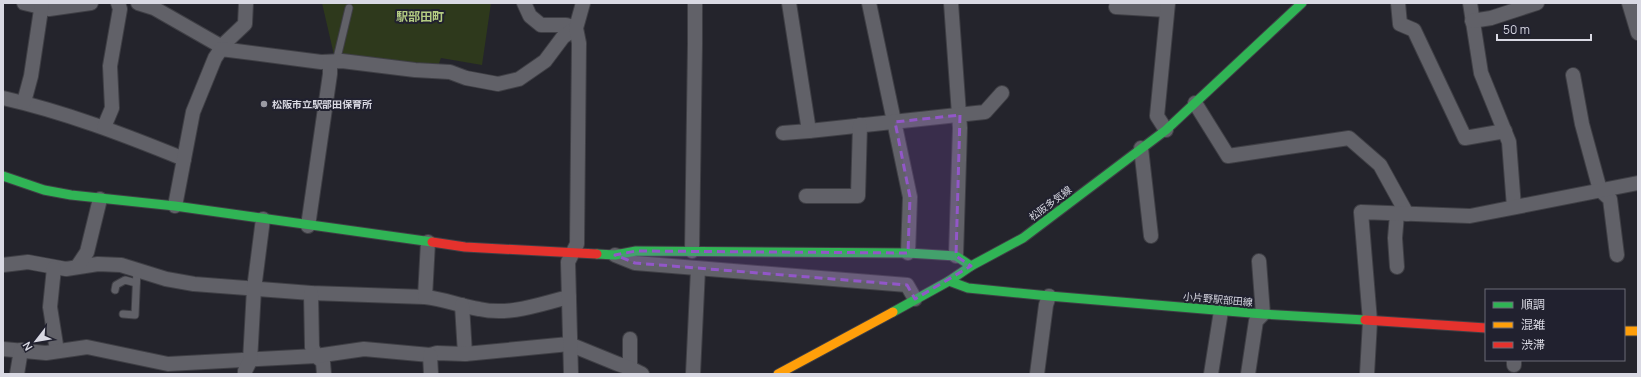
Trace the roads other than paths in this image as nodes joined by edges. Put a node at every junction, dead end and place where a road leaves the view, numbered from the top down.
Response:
1 (24, 3) edge
2 (91, 3) edge
3 (118, 3) edge
4 (138, 3) edge
5 (246, 3) edge
6 (524, 3) edge
7 (583, 3) edge
8 (695, 3) edge
9 (789, 3) edge
10 (869, 3) edge
11 (951, 3) edge
12 (1302, 3) edge
13 (1398, 3) edge
14 (1470, 3) edge
15 (1537, 3) edge
16 (1629, 3) edge
17 (41, 5) edge
18 (1167, 6) edge
19 (1116, 7) dead end
20 (350, 8) dead end
21 (1472, 21) junction
22 (576, 28) junction
23 (1638, 33) edge
24 (221, 49) junction
25 (333, 62) junction
26 (1573, 75) dead end
27 (1002, 92) dead end
28 (3, 98) edge
29 (24, 102) junction
30 (1195, 103) junction
31 (960, 115) junction
32 (895, 122) junction
33 (860, 126) junction
34 (104, 127) junction
35 (1166, 130) junction
36 (809, 131) junction
37 (1506, 131) junction
38 (783, 133) dead end
39 (1141, 148) junction
40 (184, 159) junction
41 (3, 176) edge
42 (1638, 183) edge
43 (1600, 190) junction
44 (806, 196) dead end
45 (100, 199) junction
46 (175, 206) junction
47 (1514, 207) junction
48 (1402, 214) junction
49 (263, 218) junction
50 (308, 226) junction
51 (1151, 236) dead end
52 (428, 242) junction
53 (692, 251) junction
54 (87, 252) junction
55 (573, 252) junction
56 (718, 252) junction
57 (908, 253) junction
58 (615, 255) junction
59 (1617, 255) dead end
60 (956, 256) junction
61 (1259, 261) dead end
62 (3, 264) edge
63 (98, 264) junction
64 (77, 266) junction
65 (971, 266) junction
66 (1397, 267) dead end
67 (54, 268) junction
68 (698, 269) junction
69 (716, 271) junction
70 (137, 276) junction
71 (949, 281) junction
72 (254, 289) junction
73 (115, 290) dead end
74 (311, 293) junction
75 (1049, 296) junction
76 (425, 297) junction
77 (569, 297) junction
78 (915, 299) junction
79 (462, 305) junction
80 (1221, 311) junction
81 (123, 314) dead end
82 (1264, 314) junction
83 (1370, 322) junction
84 (1485, 328) edge
85 (1625, 331) edge
86 (1638, 331) edge
87 (630, 339) dead end
88 (569, 344) junction
89 (3, 349) edge
90 (21, 350) junction
91 (57, 351) junction
92 (465, 354) junction
93 (430, 355) junction
94 (316, 356) junction
95 (250, 361) junction
96 (636, 371) edge
97 (17, 374) edge
98 (245, 374) edge
99 (324, 374) edge
100 (431, 374) edge
101 (571, 374) edge
102 (693, 374) edge
103 (778, 374) edge
104 (1037, 374) edge
105 (1211, 374) edge
106 (1248, 374) edge
107 (1367, 374) edge

1 - 17 street
2 - 17 street
3 - 34 street
4 - 24 street
5 - 24 street
6 - 22 street
7 - 22 street
8 - 53 street
9 - 36 street
10 - 32 street
11 - 31 street
12 - 30 main road, 松阪多気線
13 - 37 street
14 - 21 street
15 - 21 street
16 - 23 street
17 - 29 street
18 - 19 street
18 - 35 street
20 - 25 lane
21 - 37 street
22 - 25 street
22 - 55 street
24 - 25 street
24 - 40 street
25 - 50 street
26 - 43 street
27 - 31 street
28 - 29 street
29 - 34 street
30 - 35 main road, 松阪多気線
30 - 48 street
31 - 32 street
31 - 60 street
32 - 33 street
32 - 57 street
33 - 36 street
33 - 44 street
34 - 40 street
35 - 39 main road, 松阪多気線
36 - 38 street
37 - 47 street
39 - 51 street
39 - 65 main road, 松阪多気線
40 - 46 street
41 - 45 main road
42 - 43 street
43 - 47 street
43 - 59 street
45 - 46 main road
45 - 54 street
46 - 49 main road
47 - 48 street
48 - 66 street
48 - 83 street
49 - 50 main road
49 - 72 street
50 - 52 main road
52 - 55 main road
52 - 76 street
53 - 56 main road
53 - 58 main road
54 - 63 street
54 - 64 street
55 - 58 main road
55 - 77 street
56 - 57 main road
56 - 69 street
57 - 60 main road
58 - 68 street
60 - 65 main road
61 - 82 street
62 - 67 street
63 - 64 street
63 - 70 street
64 - 67 street
65 - 71 main road, 松阪多気線
67 - 91 street
68 - 69 street
68 - 102 street
69 - 78 street
70 - 72 street
70 - 73 lane
70 - 81 lane
71 - 75 main road, 小片野駅部田線
71 - 78 main road, 松阪多気線
72 - 74 street
72 - 95 street
74 - 76 street
74 - 94 street
75 - 80 main road, 小片野駅部田線
75 - 104 street
76 - 79 street
77 - 79 street
77 - 88 street
78 - 103 main road, 松阪多気線
79 - 92 street
80 - 82 main road, 小片野駅部田線
80 - 105 street
82 - 83 main road, 小片野駅部田線
82 - 106 street
83 - 84 main road, 小片野駅部田線
83 - 107 street
85 - 86 main road
87 - 96 street
88 - 92 street
88 - 96 street
88 - 101 street
89 - 90 street
90 - 91 street
90 - 97 street
91 - 95 street
92 - 93 street
93 - 94 street
93 - 100 street
94 - 95 street
94 - 99 street
95 - 98 street

